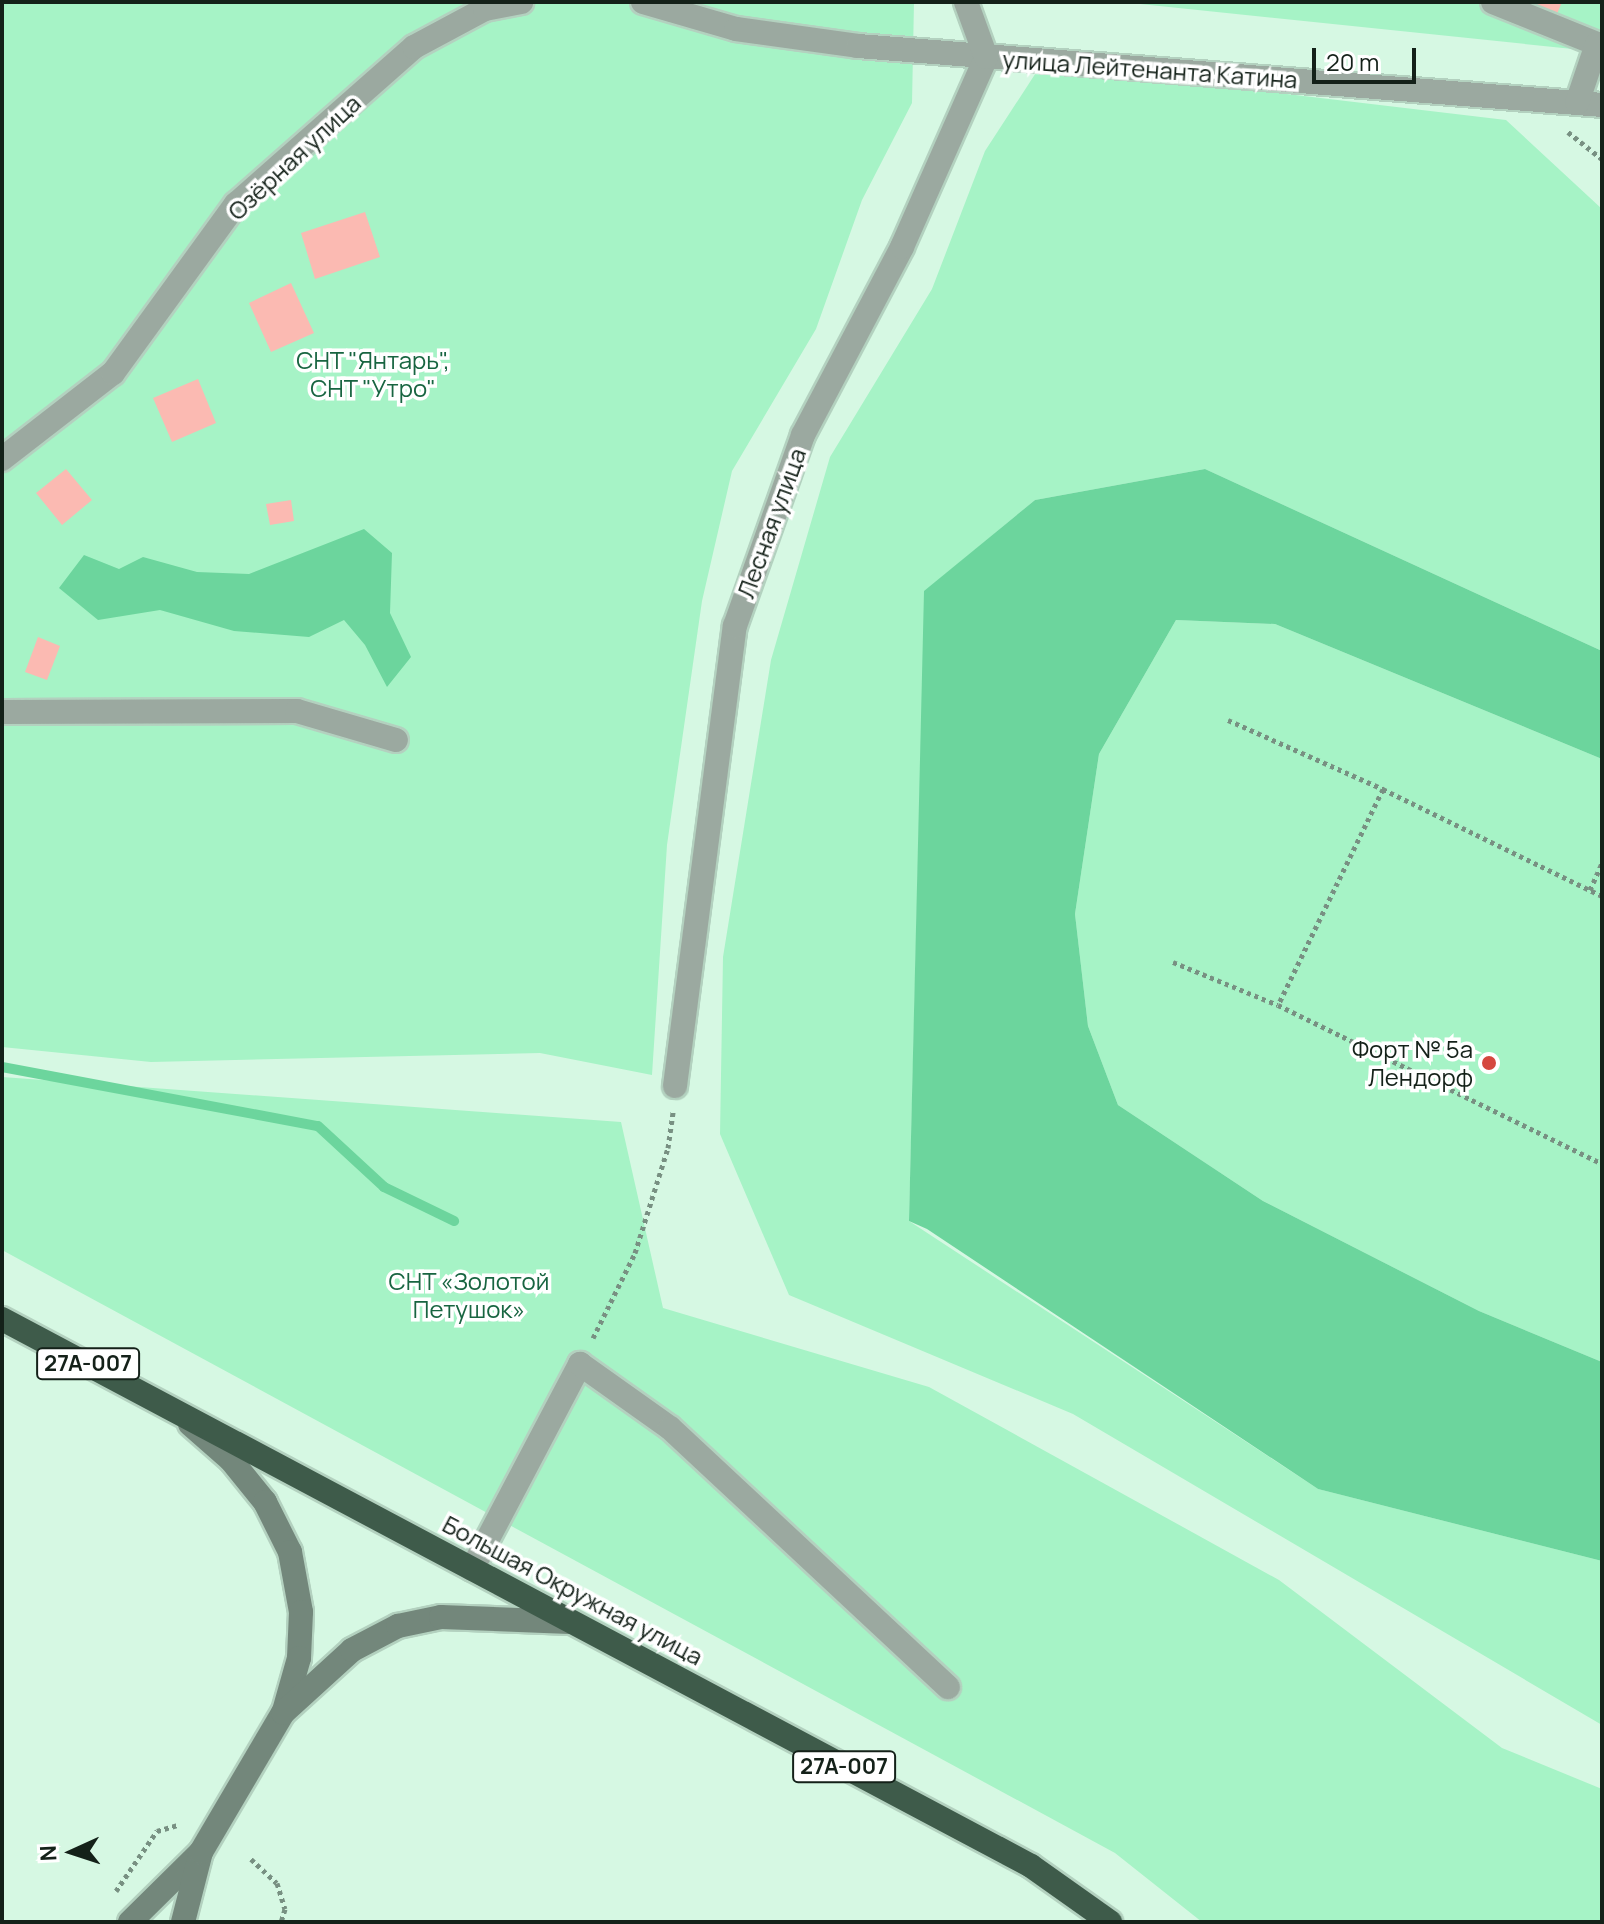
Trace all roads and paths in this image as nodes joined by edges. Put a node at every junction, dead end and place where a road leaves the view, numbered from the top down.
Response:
1 (521, 2) edge
2 (643, 2) edge
3 (966, 2) edge
4 (1493, 2) edge
5 (1600, 39) edge
6 (986, 57) junction
7 (1577, 103) junction
8 (1602, 105) edge
9 (2, 459) edge
10 (2, 712) edge
11 (1228, 720) dead end
12 (396, 740) dead end
13 (1383, 789) junction
14 (1602, 863) edge
15 (1590, 890) junction
16 (1602, 896) edge
17 (1173, 962) dead end
18 (1278, 1005) junction
19 (675, 1086) joint
20 (1602, 1164) edge
21 (2, 1319) edge
22 (580, 1364) junction
23 (173, 1409) junction
24 (472, 1569) junction
25 (573, 1622) junction
26 (948, 1687) dead end
27 (283, 1713) junction
28 (178, 1825) dead end
29 (201, 1852) junction
30 (251, 1859) dead end
31 (113, 1896) dead end
32 (130, 1922) edge
33 (183, 1922) edge
34 (281, 1922) edge
35 (1110, 1922) edge

1 - 9 street, Озёрная улица
2 - 6 street
3 - 6 street
4 - 5 street
5 - 7 street
6 - 7 street, улица Лейтенанта Катина
6 - 19 street, Лесная улица
7 - 8 street, улица Лейтенанта Катина
10 - 12 street
11 - 13 path
13 - 15 path
13 - 18 path
14 - 15 path
15 - 16 path
17 - 18 path
18 - 20 path
19 - 22 path
21 - 23 highway, Большая Окружная улица / 27А-007
22 - 24 street
22 - 26 street
23 - 24 highway, Большая Окружная улица / 27А-007
23 - 27 street
24 - 25 highway, Большая Окружная улица / 27А-007
25 - 27 street
25 - 35 highway, Большая Окружная улица / 27А-007
27 - 29 street
28 - 31 path
29 - 32 street
29 - 33 street
30 - 34 path

